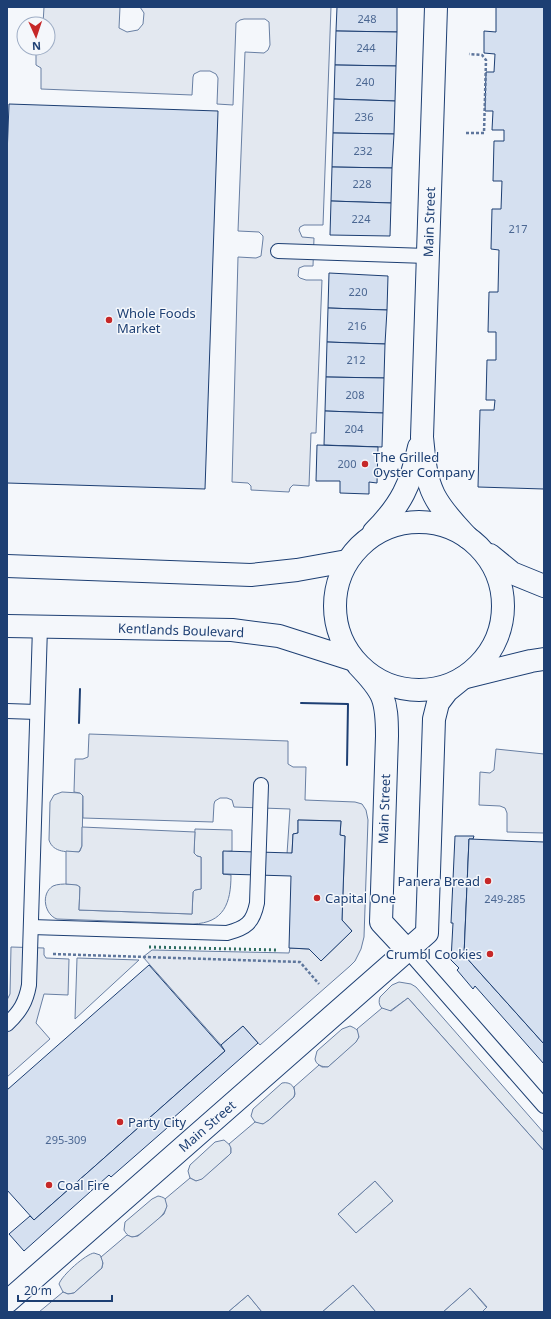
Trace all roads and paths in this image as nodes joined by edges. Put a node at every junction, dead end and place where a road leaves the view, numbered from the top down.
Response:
1 (436, 7) edge
2 (469, 54) dead end
3 (466, 133) dead end
4 (278, 251) dead end
5 (427, 256) junction
6 (422, 436) junction
7 (364, 541) junction
8 (475, 543) junction
9 (347, 560) junction
10 (7, 566) edge
11 (544, 586) edge
12 (7, 626) edge
13 (40, 627) junction
14 (544, 659) edge
15 (355, 662) junction
16 (462, 678) junction
17 (7, 711) edge
18 (38, 712) junction
19 (261, 786) dead end
20 (30, 927) junction
21 (408, 951) junction
22 (30, 954) junction
23 (319, 984) dead end
24 (7, 1024) edge
25 (544, 1106) edge
26 (7, 1302) edge

1 - 5 street, Main Street
2 - 3 path
4 - 5 lane
5 - 6 street, Main Street
6 - 7 street, Main Street
6 - 8 street, Main Street
7 - 8 street
7 - 9 street
8 - 11 street
8 - 16 street
9 - 10 street
9 - 15 street
12 - 13 street, Kentlands Boulevard
13 - 15 street, Kentlands Boulevard
13 - 18 lane
14 - 16 street
15 - 16 street
15 - 21 street, Main Street
16 - 21 street, Main Street
17 - 18 lane
18 - 20 lane
19 - 20 lane
20 - 22 lane
21 - 25 lane
21 - 26 street, Main Street
22 - 23 path
22 - 24 lane

